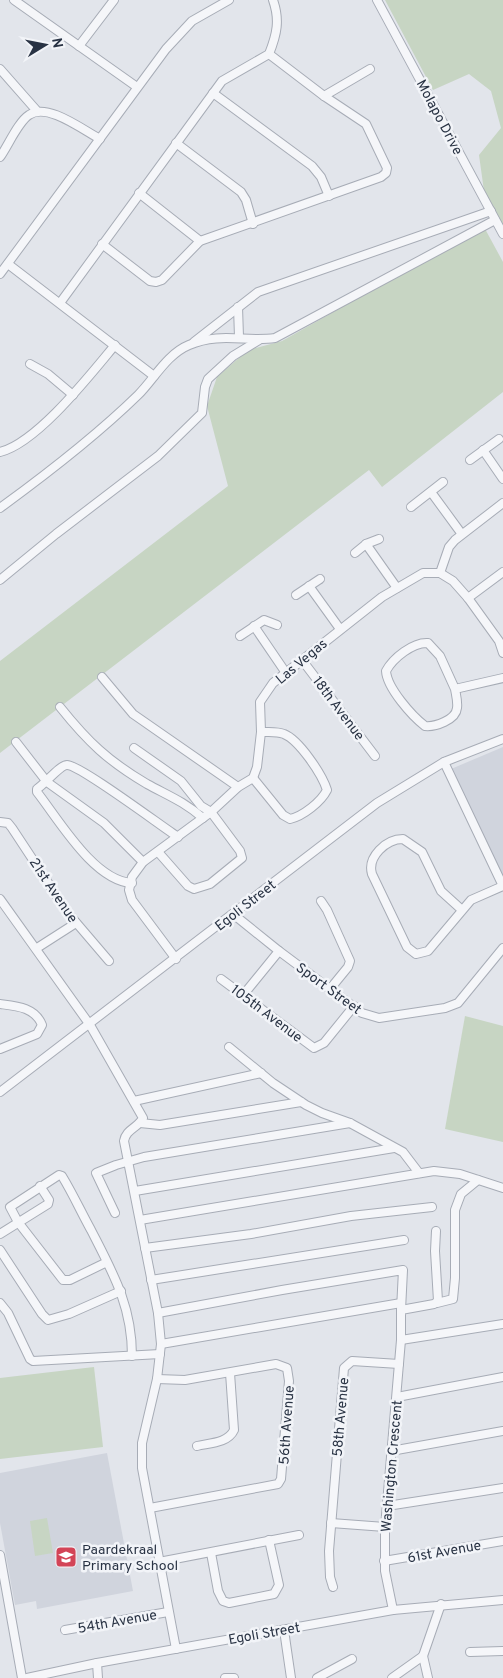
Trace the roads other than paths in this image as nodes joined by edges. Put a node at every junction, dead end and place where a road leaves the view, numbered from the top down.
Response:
1 (14, 0) edge
2 (114, 0) edge
3 (229, 0) edge
4 (272, 0) edge
5 (378, 0) edge
6 (79, 46) junction
7 (269, 54) junction
8 (0, 69) edge
9 (370, 69) dead end
10 (137, 87) junction
11 (213, 93) junction
12 (324, 96) junction
13 (37, 111) junction
14 (100, 140) junction
15 (176, 143) junction
16 (3, 148) edge
17 (0, 157) edge
18 (139, 193) junction
19 (329, 196) junction
20 (491, 211) junction
21 (496, 220) junction
22 (253, 224) junction
23 (503, 234) edge
24 (200, 241) junction
25 (102, 244) junction
26 (8, 264) junction
27 (0, 274) edge
28 (60, 303) junction
29 (238, 307) junction
30 (239, 337) junction
31 (259, 340) junction
32 (191, 344) junction
33 (116, 345) junction
34 (30, 364) dead end
35 (154, 376) junction
36 (73, 395) junction
37 (499, 439) dead end
38 (483, 450) junction
39 (0, 452) edge
40 (470, 460) dead end
41 (503, 479) edge
42 (443, 482) dead end
43 (431, 492) junction
44 (503, 503) edge
45 (411, 507) dead end
46 (0, 508) edge
47 (461, 533) junction
48 (379, 539) dead end
49 (366, 544) junction
50 (355, 553) dead end
51 (503, 572) edge
52 (440, 573) junction
53 (320, 579) dead end
54 (0, 580) edge
55 (309, 586) junction
56 (397, 588) junction
57 (296, 595) dead end
58 (468, 598) junction
59 (258, 624) junction
60 (277, 625) dead end
61 (340, 630) junction
62 (240, 636) dead end
63 (501, 640) edge
64 (503, 653) edge
65 (302, 660) junction
66 (286, 673) junction
67 (102, 677) dead end
68 (503, 678) edge
69 (455, 688) junction
70 (60, 707) dead end
71 (261, 732) junction
72 (503, 739) edge
73 (16, 742) dead end
74 (134, 748) dead end
75 (376, 756) dead end
76 (444, 762) junction
77 (252, 778) junction
78 (47, 782) junction
79 (238, 787) junction
80 (211, 812) junction
81 (203, 818) junction
82 (0, 822) edge
83 (178, 837) junction
84 (159, 853) junction
85 (143, 862) junction
86 (132, 884) junction
87 (503, 886) edge
88 (0, 899) edge
89 (320, 901) dead end
90 (462, 910) junction
91 (234, 914) junction
92 (76, 922) junction
93 (37, 948) junction
94 (503, 948) edge
95 (280, 952) junction
96 (176, 959) junction
97 (109, 961) dead end
98 (221, 979) dead end
99 (330, 989) junction
100 (244, 994) junction
101 (0, 1004) edge
102 (354, 1006) junction
103 (90, 1025) junction
104 (229, 1047) dead end
105 (0, 1049) edge
106 (262, 1073) junction
107 (0, 1092) edge
108 (134, 1101) junction
109 (301, 1102) junction
110 (140, 1123) junction
111 (350, 1123) junction
112 (394, 1148) junction
113 (129, 1161) junction
114 (419, 1173) junction
115 (478, 1180) junction
116 (40, 1186) junction
117 (503, 1188) edge
118 (134, 1191) junction
119 (432, 1207) dead end
120 (115, 1213) dead end
121 (140, 1220) junction
122 (18, 1222) junction
123 (436, 1231) dead end
124 (0, 1234) edge
125 (404, 1240) dead end
126 (145, 1248) junction
127 (0, 1250) edge
128 (107, 1262) junction
129 (151, 1280) junction
130 (121, 1291) junction
131 (0, 1303) edge
132 (437, 1303) junction
133 (401, 1306) junction
134 (158, 1313) junction
135 (503, 1324) edge
136 (401, 1340) junction
137 (161, 1344) junction
138 (160, 1354) junction
139 (132, 1356) junction
140 (399, 1364) junction
141 (230, 1373) junction
142 (503, 1377) edge
143 (157, 1379) junction
144 (397, 1397) junction
145 (503, 1431) edge
146 (197, 1446) dead end
147 (392, 1451) junction
148 (503, 1488) edge
149 (387, 1506) junction
150 (150, 1508) junction
151 (331, 1523) junction
152 (385, 1527) junction
153 (299, 1535) dead end
154 (269, 1540) junction
155 (503, 1541) edge
156 (211, 1553) junction
157 (0, 1555) edge
158 (384, 1561) junction
159 (159, 1562) junction
160 (2, 1578) edge
161 (334, 1586) dead end
162 (503, 1600) edge
163 (441, 1604) junction
164 (393, 1610) junction
165 (168, 1612) junction
166 (65, 1630) dead end
167 (284, 1630) junction
168 (176, 1649) junction
169 (503, 1650) edge
170 (470, 1652) dead end
171 (423, 1656) junction
172 (352, 1659) dead end
173 (97, 1663) junction
174 (22, 1678) edge
175 (28, 1678) edge
176 (98, 1678) edge
177 (225, 1678) edge
178 (234, 1678) edge
179 (291, 1678) edge
180 (317, 1678) edge
181 (392, 1678) edge
182 (428, 1678) edge

1 - 6 street
2 - 6 street
3 - 10 street
4 - 7 street
5 - 20 street, Molapo Drive
6 - 10 street
7 - 11 street
7 - 12 street
8 - 13 street
9 - 12 street
10 - 14 street
11 - 15 street
11 - 19 street
12 - 19 street
13 - 14 street
13 - 16 street
14 - 26 street
15 - 18 street
15 - 22 street
16 - 17 street
18 - 24 street
18 - 25 street
19 - 22 street
20 - 21 street, Molapo Drive
20 - 29 street
21 - 23 street, Molapo Drive
21 - 31 street
22 - 24 street
24 - 25 street
25 - 28 street
26 - 27 street
26 - 28 street
28 - 33 street
29 - 30 street
29 - 32 street
30 - 31 street
30 - 32 street
31 - 54 street
32 - 35 street
33 - 35 street
33 - 36 street
34 - 36 street
35 - 46 street
36 - 39 street
37 - 38 street
38 - 40 street
38 - 41 street
42 - 43 street
43 - 45 street
43 - 47 street
44 - 47 street
47 - 52 street
48 - 49 street
49 - 50 street
49 - 56 street
51 - 58 street
52 - 56 street, Las Vegas
52 - 58 street
53 - 55 street
55 - 57 street
55 - 61 street
56 - 61 street, Las Vegas
58 - 63 street
59 - 60 street
59 - 62 street
59 - 66 street
61 - 65 street, Las Vegas
63 - 64 street
65 - 66 street, Las Vegas
65 - 75 street, 18th Avenue
66 - 71 street, Las Vegas
67 - 79 street
68 - 69 street
69 - 69 street
70 - 81 street
71 - 77 street, Las Vegas
71 - 77 street
72 - 76 street, Egoli Street
73 - 78 street
74 - 80 street
76 - 87 street
76 - 91 street, Egoli Street
77 - 79 street
78 - 83 street
78 - 85 street
78 - 86 street
79 - 80 street
80 - 81 street
80 - 84 street
81 - 83 street
82 - 92 street, 21st Avenue
83 - 84 street
84 - 85 street
85 - 86 street
86 - 96 street
87 - 90 street
88 - 93 street
89 - 99 street
90 - 90 street
91 - 95 street, Sport Street
91 - 96 street, Egoli Street
92 - 93 street
92 - 97 street, 21st Avenue
93 - 103 street
94 - 102 street, Sport Street
95 - 99 street, Sport Street
95 - 100 street
96 - 103 street, Egoli Street
98 - 100 street, 105th Avenue
99 - 102 street, Sport Street
100 - 102 street, 105th Avenue
101 - 105 street
103 - 107 street, Egoli Street
103 - 108 street
104 - 106 street
106 - 108 street
106 - 109 street
108 - 110 street
109 - 110 street
109 - 111 street
110 - 113 street
111 - 112 street
111 - 113 street
112 - 114 street
112 - 118 street
113 - 118 street
113 - 120 street
114 - 115 street
114 - 121 street
115 - 117 street
115 - 132 street
116 - 122 street
116 - 122 street
116 - 128 street
118 - 121 street
119 - 126 street
121 - 126 street
122 - 124 street
122 - 128 street
123 - 132 street
125 - 129 street
126 - 129 street
127 - 130 street
128 - 130 street
129 - 134 street
130 - 139 street
131 - 139 street
132 - 133 street
133 - 134 street, Washington Crescent
133 - 136 street, Washington Crescent
133 - 137 street
134 - 137 street
135 - 136 street
136 - 140 street, Washington Crescent
137 - 138 street
138 - 139 street
138 - 143 street
140 - 144 street, Washington Crescent
140 - 151 street, 58th Avenue
141 - 143 street, 56th Avenue
141 - 146 street
141 - 150 street, 56th Avenue
142 - 144 street
143 - 150 street
144 - 147 street, Washington Crescent
145 - 147 street
147 - 149 street, Washington Crescent
148 - 149 street
149 - 152 street, Washington Crescent
150 - 159 street
151 - 152 street
151 - 161 street, 58th Avenue
152 - 158 street, Washington Crescent
153 - 154 street
154 - 156 street
154 - 156 street
155 - 158 street, 61st Avenue
156 - 159 street
157 - 160 street
158 - 164 street, Washington Crescent
159 - 165 street
160 - 174 street
162 - 163 street, Egoli Street
163 - 164 street, Egoli Street
163 - 171 street
164 - 167 street, Egoli Street
165 - 166 street, 54th Avenue
165 - 168 street
167 - 168 street, Egoli Street
167 - 179 street
168 - 173 street, Egoli Street
169 - 170 street
171 - 181 street
171 - 182 street
172 - 180 street
173 - 175 street, Egoli Street
173 - 176 street
177 - 178 street

